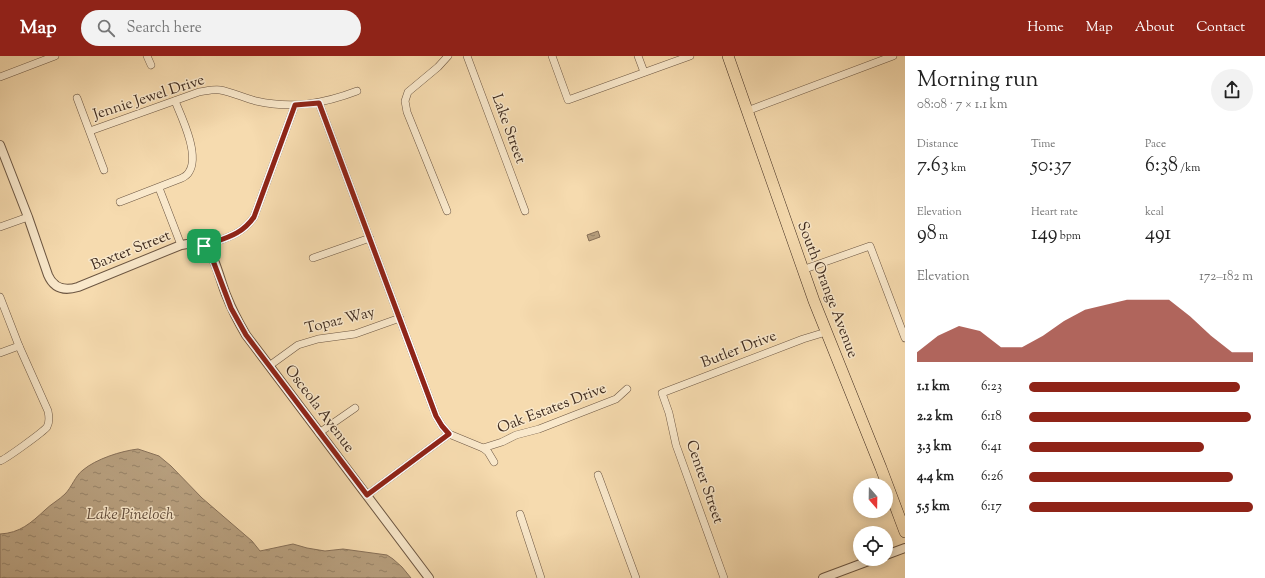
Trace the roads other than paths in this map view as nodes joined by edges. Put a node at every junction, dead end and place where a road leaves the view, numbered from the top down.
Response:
1 (55, 56) edge
2 (147, 56) edge
3 (448, 56) edge
4 (467, 56) edge
5 (552, 56) edge
6 (638, 56) edge
7 (690, 56) edge
8 (728, 56) edge
9 (893, 56) edge
10 (151, 65) dead end
11 (644, 72) junction
12 (0, 76) edge
13 (357, 91) dead end
14 (77, 98) dead end
15 (176, 101) junction
16 (319, 103) junction
17 (295, 105) junction
18 (747, 111) junction
19 (90, 131) junction
20 (0, 144) edge
21 (104, 170) dead end
22 (159, 188) junction
23 (120, 202) dead end
24 (447, 211) dead end
25 (525, 211) dead end
26 (28, 217) junction
27 (0, 227) edge
28 (370, 238) junction
29 (181, 246) junction
30 (204, 246) junction
31 (314, 258) dead end
32 (802, 270) junction
33 (0, 297) edge
34 (400, 318) junction
35 (826, 332) junction
36 (905, 338) edge
37 (19, 346) junction
38 (0, 353) edge
39 (269, 366) junction
40 (627, 389) dead end
41 (662, 393) joint
42 (355, 408) dead end
43 (319, 433) junction
44 (449, 434) junction
45 (483, 448) junction
46 (0, 461) edge
47 (494, 462) dead end
48 (598, 475) dead end
49 (367, 495) junction
50 (520, 514) dead end
51 (905, 532) edge
52 (905, 548) edge
53 (893, 552) edge
54 (855, 566) edge
55 (429, 578) edge
56 (541, 578) edge
57 (636, 578) edge
58 (724, 578) edge
59 (823, 578) edge

1 - 12 street
2 - 10 street
3 - 24 street
4 - 25 street, Lake Street
5 - 11 street
6 - 11 street
7 - 11 street
8 - 18 main road, South Orange Avenue
9 - 18 street
13 - 16 street, Jennie Jewel Drive
14 - 19 street
15 - 17 street, Jennie Jewel Drive
15 - 19 street, Jennie Jewel Drive
15 - 22 street
16 - 17 street, Jennie Jewel Drive
16 - 28 street
17 - 30 street, Baxter Street
18 - 32 main road, South Orange Avenue
19 - 21 street
20 - 26 street
22 - 23 street
22 - 29 street
26 - 27 street
26 - 29 street, Baxter Street
28 - 31 street
28 - 34 street
29 - 30 street, Baxter Street
30 - 39 street, Osceola Avenue
32 - 35 main road, South Orange Avenue
32 - 36 street
33 - 37 street
34 - 39 street, Topaz Way
34 - 44 street
35 - 41 street, Butler Drive
35 - 51 main road, South Orange Avenue
37 - 38 street
37 - 46 street
39 - 43 street, Osceola Avenue
40 - 45 street, Oak Estates Drive
41 - 58 street, Center Street
42 - 43 street
43 - 49 street, Osceola Avenue
44 - 45 street
44 - 49 street
45 - 47 street
48 - 57 street
49 - 55 street, Osceola Avenue
50 - 56 street
52 - 53 street
54 - 59 street

